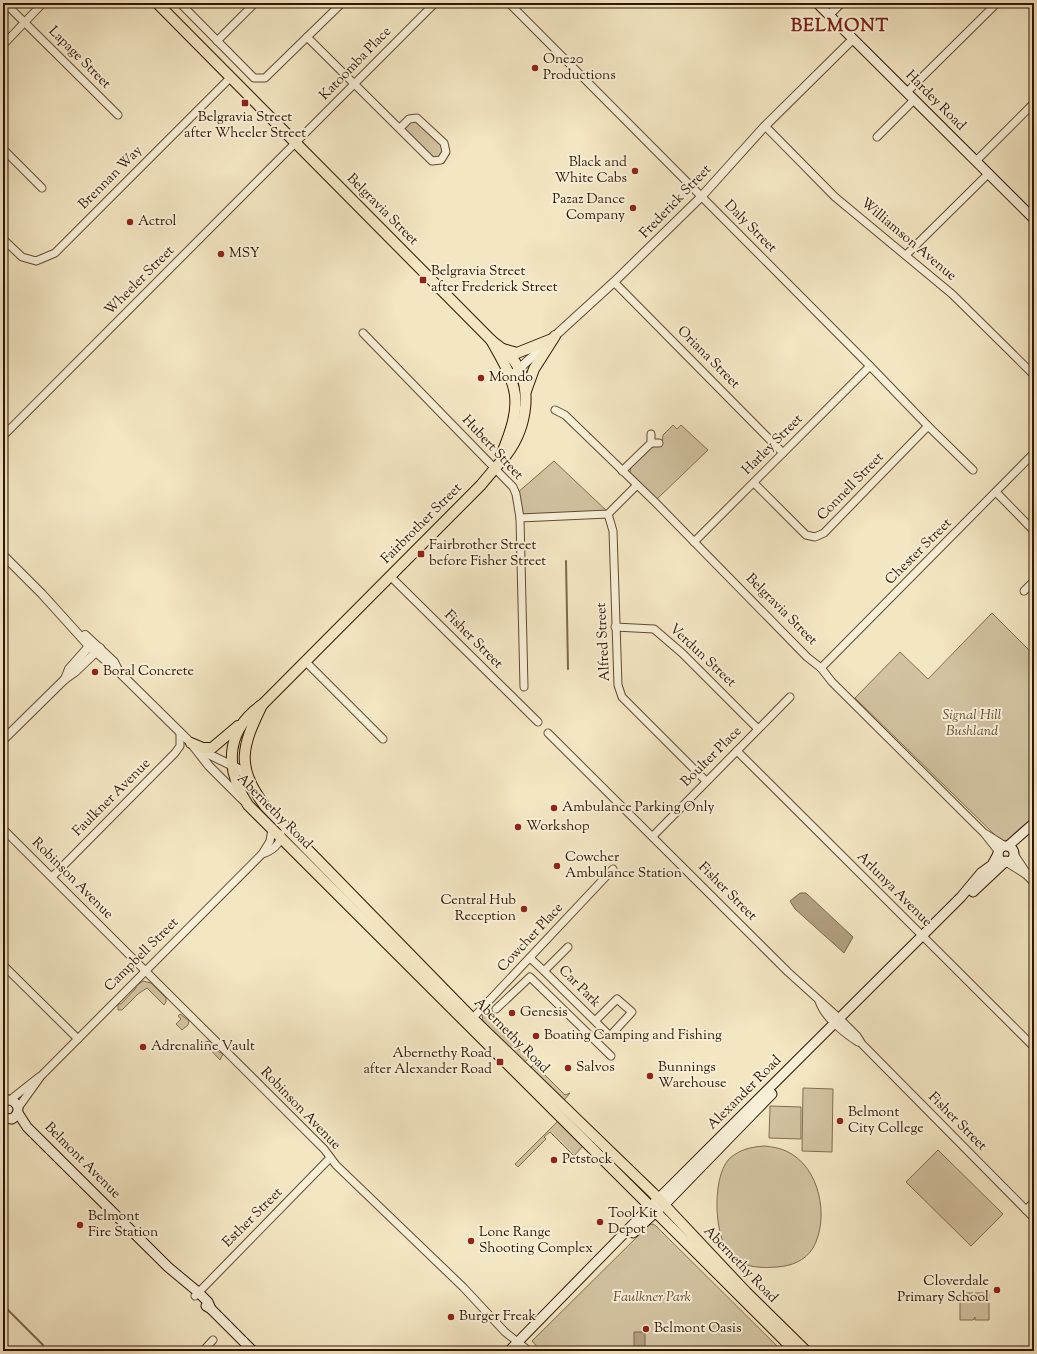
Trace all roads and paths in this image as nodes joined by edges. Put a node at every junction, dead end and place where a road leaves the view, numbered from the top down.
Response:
1 (5, 3) edge
2 (43, 3) edge
3 (157, 3) edge
4 (180, 3) edge
5 (254, 3) edge
6 (342, 3) edge
7 (435, 3) edge
8 (509, 3) edge
9 (817, 3) edge
10 (841, 3) edge
11 (997, 3) edge
12 (829, 15) junction
13 (25, 23) junction
14 (307, 37) junction
15 (853, 39) junction
16 (218, 41) junction
17 (3, 45) edge
18 (230, 78) junction
19 (355, 83) junction
20 (906, 92) junction
21 (914, 100) junction
22 (1034, 103) edge
23 (118, 115) dead end
24 (765, 126) junction
25 (400, 128) junction
26 (877, 137) dead end
27 (296, 144) junction
28 (3, 149) edge
29 (976, 161) junction
30 (989, 173) junction
31 (42, 188) dead end
32 (701, 197) junction
33 (1034, 219) edge
34 (3, 239) edge
35 (906, 254) junction
36 (614, 282) junction
37 (363, 333) dead end
38 (553, 337) junction
39 (491, 340) junction
40 (501, 348) junction
41 (870, 366) junction
42 (515, 373) junction
43 (1034, 375) edge
44 (526, 392) junction
45 (556, 410) dead end
46 (928, 426) junction
47 (651, 434) dead end
48 (3, 436) edge
49 (651, 443) junction
50 (659, 443) dead end
51 (783, 453) junction
52 (1034, 453) edge
53 (496, 467) junction
54 (974, 470) dead end
55 (622, 471) junction
56 (754, 483) junction
57 (637, 485) junction
58 (996, 492) junction
59 (608, 514) junction
60 (520, 518) junction
61 (1034, 531) edge
62 (694, 542) junction
63 (5, 560) edge
64 (390, 576) junction
65 (1034, 581) edge
66 (1024, 591) dead end
67 (615, 627) junction
68 (91, 644) junction
69 (98, 650) junction
70 (306, 661) junction
71 (821, 668) junction
72 (65, 679) junction
73 (524, 687) dead end
74 (790, 697) dead end
75 (263, 704) junction
76 (243, 722) junction
77 (538, 722) dead end
78 (758, 729) junction
79 (180, 732) junction
80 (548, 733) dead end
81 (382, 739) dead end
82 (3, 740) edge
83 (193, 746) junction
84 (737, 750) junction
85 (232, 765) junction
86 (249, 780) junction
87 (706, 781) junction
88 (248, 805) junction
89 (279, 821) junction
90 (1034, 823) edge
91 (3, 829) edge
92 (272, 829) junction
93 (1034, 832) edge
94 (653, 836) junction
95 (281, 839) junction
96 (1003, 850) junction
97 (262, 854) junction
98 (1014, 854) junction
99 (1006, 862) junction
100 (613, 869) dead end
101 (1026, 874) junction
102 (52, 877) junction
103 (1034, 882) edge
104 (923, 938) junction
105 (568, 947) dead end
106 (530, 958) junction
107 (3, 965) edge
108 (520, 968) junction
109 (145, 971) junction
110 (544, 971) junction
111 (530, 977) junction
112 (496, 1009) dead end
113 (470, 1021) junction
114 (595, 1021) junction
115 (839, 1022) junction
116 (78, 1039) junction
117 (1034, 1047) edge
118 (611, 1056) dead end
119 (41, 1076) junction
120 (6, 1099) edge
121 (10, 1116) edge
122 (330, 1158) junction
123 (1034, 1202) edge
124 (657, 1206) junction
125 (1026, 1210) junction
126 (1034, 1218) edge
127 (196, 1294) junction
128 (213, 1340) dead end
129 (521, 1346) edge
130 (202, 1351) edge
131 (253, 1351) edge
132 (509, 1351) edge
133 (795, 1351) edge
134 (806, 1351) edge

1 - 13 street, Lapage Street
2 - 13 street
3 - 18 main road, Belgravia Street
4 - 16 street
5 - 16 street
6 - 14 street
7 - 19 street, Katoomba Place
8 - 32 street, Daly Street
9 - 12 main road, Hardey Road
10 - 12 street
11 - 20 street
12 - 15 main road, Hardey Road
13 - 17 street
13 - 23 street, Lapage Street
14 - 16 street
14 - 19 street
15 - 20 main road, Hardey Road
15 - 24 street, Frederick Street
18 - 27 main road, Belgravia Street
18 - 34 street, Brennan Way
19 - 25 street
19 - 27 street, Katoomba Place
20 - 21 main road, Hardey Road
21 - 26 street
21 - 29 main road, Hardey Road
22 - 29 street
24 - 32 street, Frederick Street
24 - 35 street, Williamson Avenue
25 - 25 street
27 - 39 main road, Belgravia Street
27 - 48 street, Wheeler Street
28 - 31 street
29 - 30 main road, Hardey Road
30 - 33 main road, Hardey Road
30 - 35 street
32 - 36 street, Frederick Street
32 - 41 street, Daly Street
35 - 43 street, Williamson Avenue
36 - 38 street, Frederick Street
36 - 51 street, Oriana Street
37 - 53 street, Hubert Street
38 - 40 main road
38 - 42 street, Frederick Street
38 - 44 main road
39 - 40 main road, Fairbrother Street
39 - 42 main road, Belgravia Street
40 - 42 main road, Fairbrother Street
41 - 46 street, Daly Street
41 - 51 street, Harley Street
42 - 44 main road, Fairbrother Street
42 - 53 main road, Belgravia Street
44 - 53 main road, Fairbrother Street
45 - 55 street, Belgravia Street
46 - 54 street, Daly Street
46 - 56 street, Connell Street
47 - 49 street
49 - 50 street
49 - 55 street
51 - 56 street, Harley Street
52 - 58 street, Chester Street
53 - 60 street, Hubert Street
53 - 64 main road, Fairbrother Street
55 - 57 street, Belgravia Street
56 - 62 street, Harley Street
57 - 59 street
57 - 62 street, Belgravia Street
58 - 61 street
58 - 71 street, Chester Street
59 - 60 street
59 - 67 street, Alfred Street
60 - 73 street, Hubert Street
62 - 71 street, Belgravia Street
63 - 68 street, Abernethy Road
64 - 70 main road, Fairbrother Street
64 - 77 street, Fisher Street
65 - 66 street
67 - 78 street, Verdun Street
67 - 87 street, Alfred Street
68 - 69 street, Abernethy Road
68 - 72 street
69 - 72 street
69 - 79 street, Abernethy Road
70 - 75 main road, Fairbrother Street
70 - 81 street
71 - 96 street, Belgravia Street
72 - 82 street
74 - 78 street, Boulter Place
75 - 76 main road, Fairbrother Street
75 - 86 main road, Fairbrother Street
76 - 83 main road
76 - 85 main road, Fairbrother Street
78 - 84 street, Boulter Place
79 - 83 street, Abernethy Road
79 - 102 street, Faulkner Avenue
80 - 94 street, Fisher Street
83 - 85 street, Abernethy Road
83 - 88 street, Abernethy Road
84 - 87 street, Boulter Place
84 - 104 street, Arlunya Avenue
85 - 86 street, Abernethy Road
85 - 88 main road, Fairbrother Street
86 - 89 main road, Abernethy Road
87 - 94 street, Boulter Place
88 - 92 main road, Abernethy Road
89 - 95 street
89 - 113 main road, Abernethy Road
90 - 96 main road, Alexander Road
91 - 102 street, Robinson Avenue
92 - 95 main road, Abernethy Road
92 - 97 street, Campbell Street
93 - 98 main road
94 - 115 street, Fisher Street
95 - 97 street, Campbell Street
95 - 113 main road, Abernethy Road
96 - 98 main road
96 - 99 main road
96 - 104 main road, Alexander Road
97 - 109 street, Campbell Street
98 - 99 main road
98 - 101 street
99 - 101 street
99 - 104 main road, Alexander Road
100 - 106 street, Cowcher Place
101 - 103 street
102 - 109 street, Robinson Avenue
104 - 115 main road, Alexander Road
104 - 117 street, Arlunya Avenue
105 - 110 street
106 - 108 street, Cowcher Place
106 - 110 street, Car Park
107 - 116 street
108 - 111 street
108 - 113 street, Cowcher Place
109 - 116 street, Campbell Street
109 - 122 street, Robinson Avenue
110 - 114 street, Car Park
111 - 112 street
111 - 118 street
113 - 124 main road, Abernethy Road
114 - 114 street, Car Park
115 - 124 main road, Alexander Road
115 - 125 street, Fisher Street
116 - 119 street, Campbell Street
119 - 120 street, Campbell Street
119 - 121 street, Campbell Street
120 - 121 main road, Belmont Avenue
121 - 127 main road, Belmont Avenue
122 - 127 street, Esther Street
122 - 129 street, Robinson Avenue
123 - 125 street
124 - 129 main road, Alexander Road
124 - 133 main road, Abernethy Road
124 - 134 main road, Abernethy Road
125 - 126 street, Fisher Street
127 - 131 main road, Belmont Avenue
128 - 130 street
129 - 132 main road, Alexander Road

